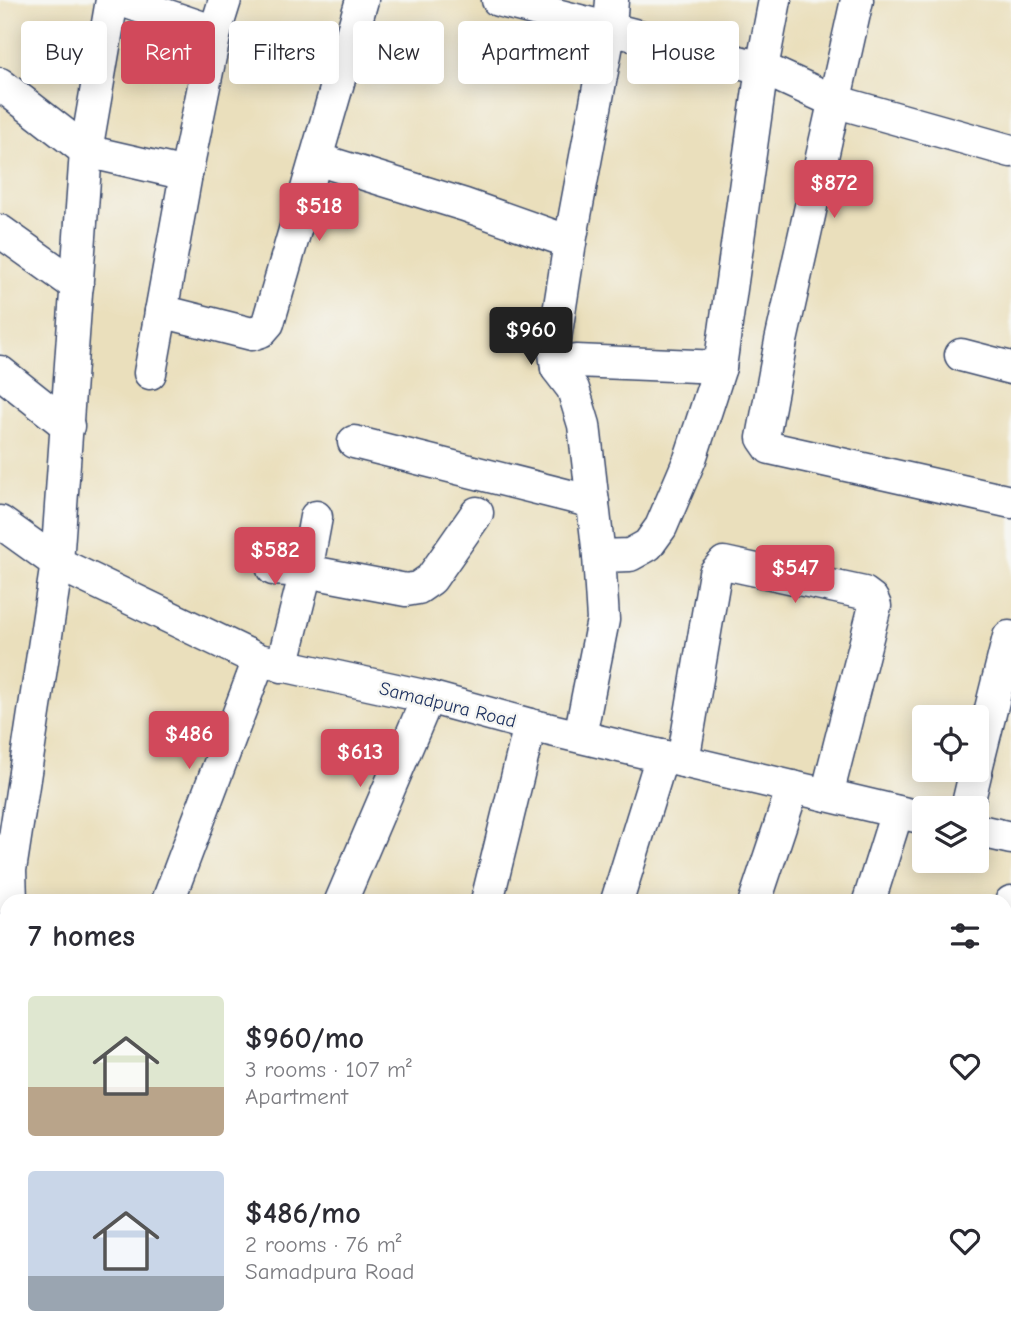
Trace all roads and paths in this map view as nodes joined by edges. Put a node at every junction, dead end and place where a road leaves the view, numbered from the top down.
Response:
1 (84, 0) edge
2 (225, 0) edge
3 (362, 0) edge
4 (498, 0) edge
5 (775, 0) edge
6 (857, 0) edge
7 (114, 7) edge
8 (611, 14) edge
9 (171, 21) edge
10 (215, 32) edge
11 (762, 68) junction
12 (0, 84) edge
13 (204, 84) edge
14 (834, 101) junction
15 (1011, 150) edge
16 (86, 151) junction
17 (316, 159) junction
18 (186, 174) junction
19 (0, 231) edge
20 (570, 242) junction
21 (77, 286) junction
22 (161, 311) junction
23 (961, 355) dead end
24 (720, 366) junction
25 (557, 368) junction
26 (1011, 368) edge
27 (0, 372) edge
28 (150, 373) dead end
29 (68, 426) junction
30 (354, 442) dead end
31 (593, 502) junction
32 (1011, 502) edge
33 (477, 513) dead end
34 (316, 517) dead end
35 (0, 522) edge
36 (599, 556) junction
37 (57, 563) junction
38 (273, 569) dead end
39 (306, 571) junction
40 (1010, 637) edge
41 (271, 663) junction
42 (428, 697) junction
43 (989, 719) edge
44 (530, 724) junction
45 (580, 736) junction
46 (673, 758) junction
47 (793, 787) junction
48 (827, 795) junction
49 (910, 815) edge
50 (989, 833) edge
51 (1011, 838) edge
52 (6, 851) edge
53 (12, 894) edge
54 (170, 894) edge
55 (344, 894) edge
56 (489, 894) edge
57 (620, 894) edge
58 (757, 894) edge
59 (872, 894) edge

1 - 7 street
2 - 10 street
3 - 17 street
4 - 8 street
5 - 11 street
6 - 14 street
7 - 9 street
7 - 16 street
8 - 11 street
8 - 20 street
11 - 14 street
11 - 24 street
12 - 16 street
13 - 18 street
14 - 15 street
14 - 32 street
16 - 18 street
16 - 21 street
17 - 20 street
17 - 22 street
18 - 22 street
19 - 21 street
20 - 25 street
21 - 29 street
22 - 28 street
23 - 26 street
24 - 25 street
24 - 36 street
25 - 31 street
27 - 29 street
29 - 37 street
30 - 31 street
31 - 36 street
33 - 39 street
34 - 39 street
35 - 37 street, Samadpura Road
36 - 45 street
37 - 41 street, Samadpura Road
37 - 52 street
38 - 39 street
39 - 41 street
40 - 43 street
41 - 42 street, Samadpura Road
41 - 54 street
42 - 44 street, Samadpura Road
42 - 55 street
44 - 45 street, Samadpura Road
44 - 56 street
45 - 46 street, Samadpura Road
46 - 47 street, Samadpura Road
46 - 48 street
46 - 57 street
47 - 48 street, Samadpura Road
47 - 58 street
48 - 49 street, Samadpura Road
49 - 59 street
50 - 51 street
52 - 53 street

